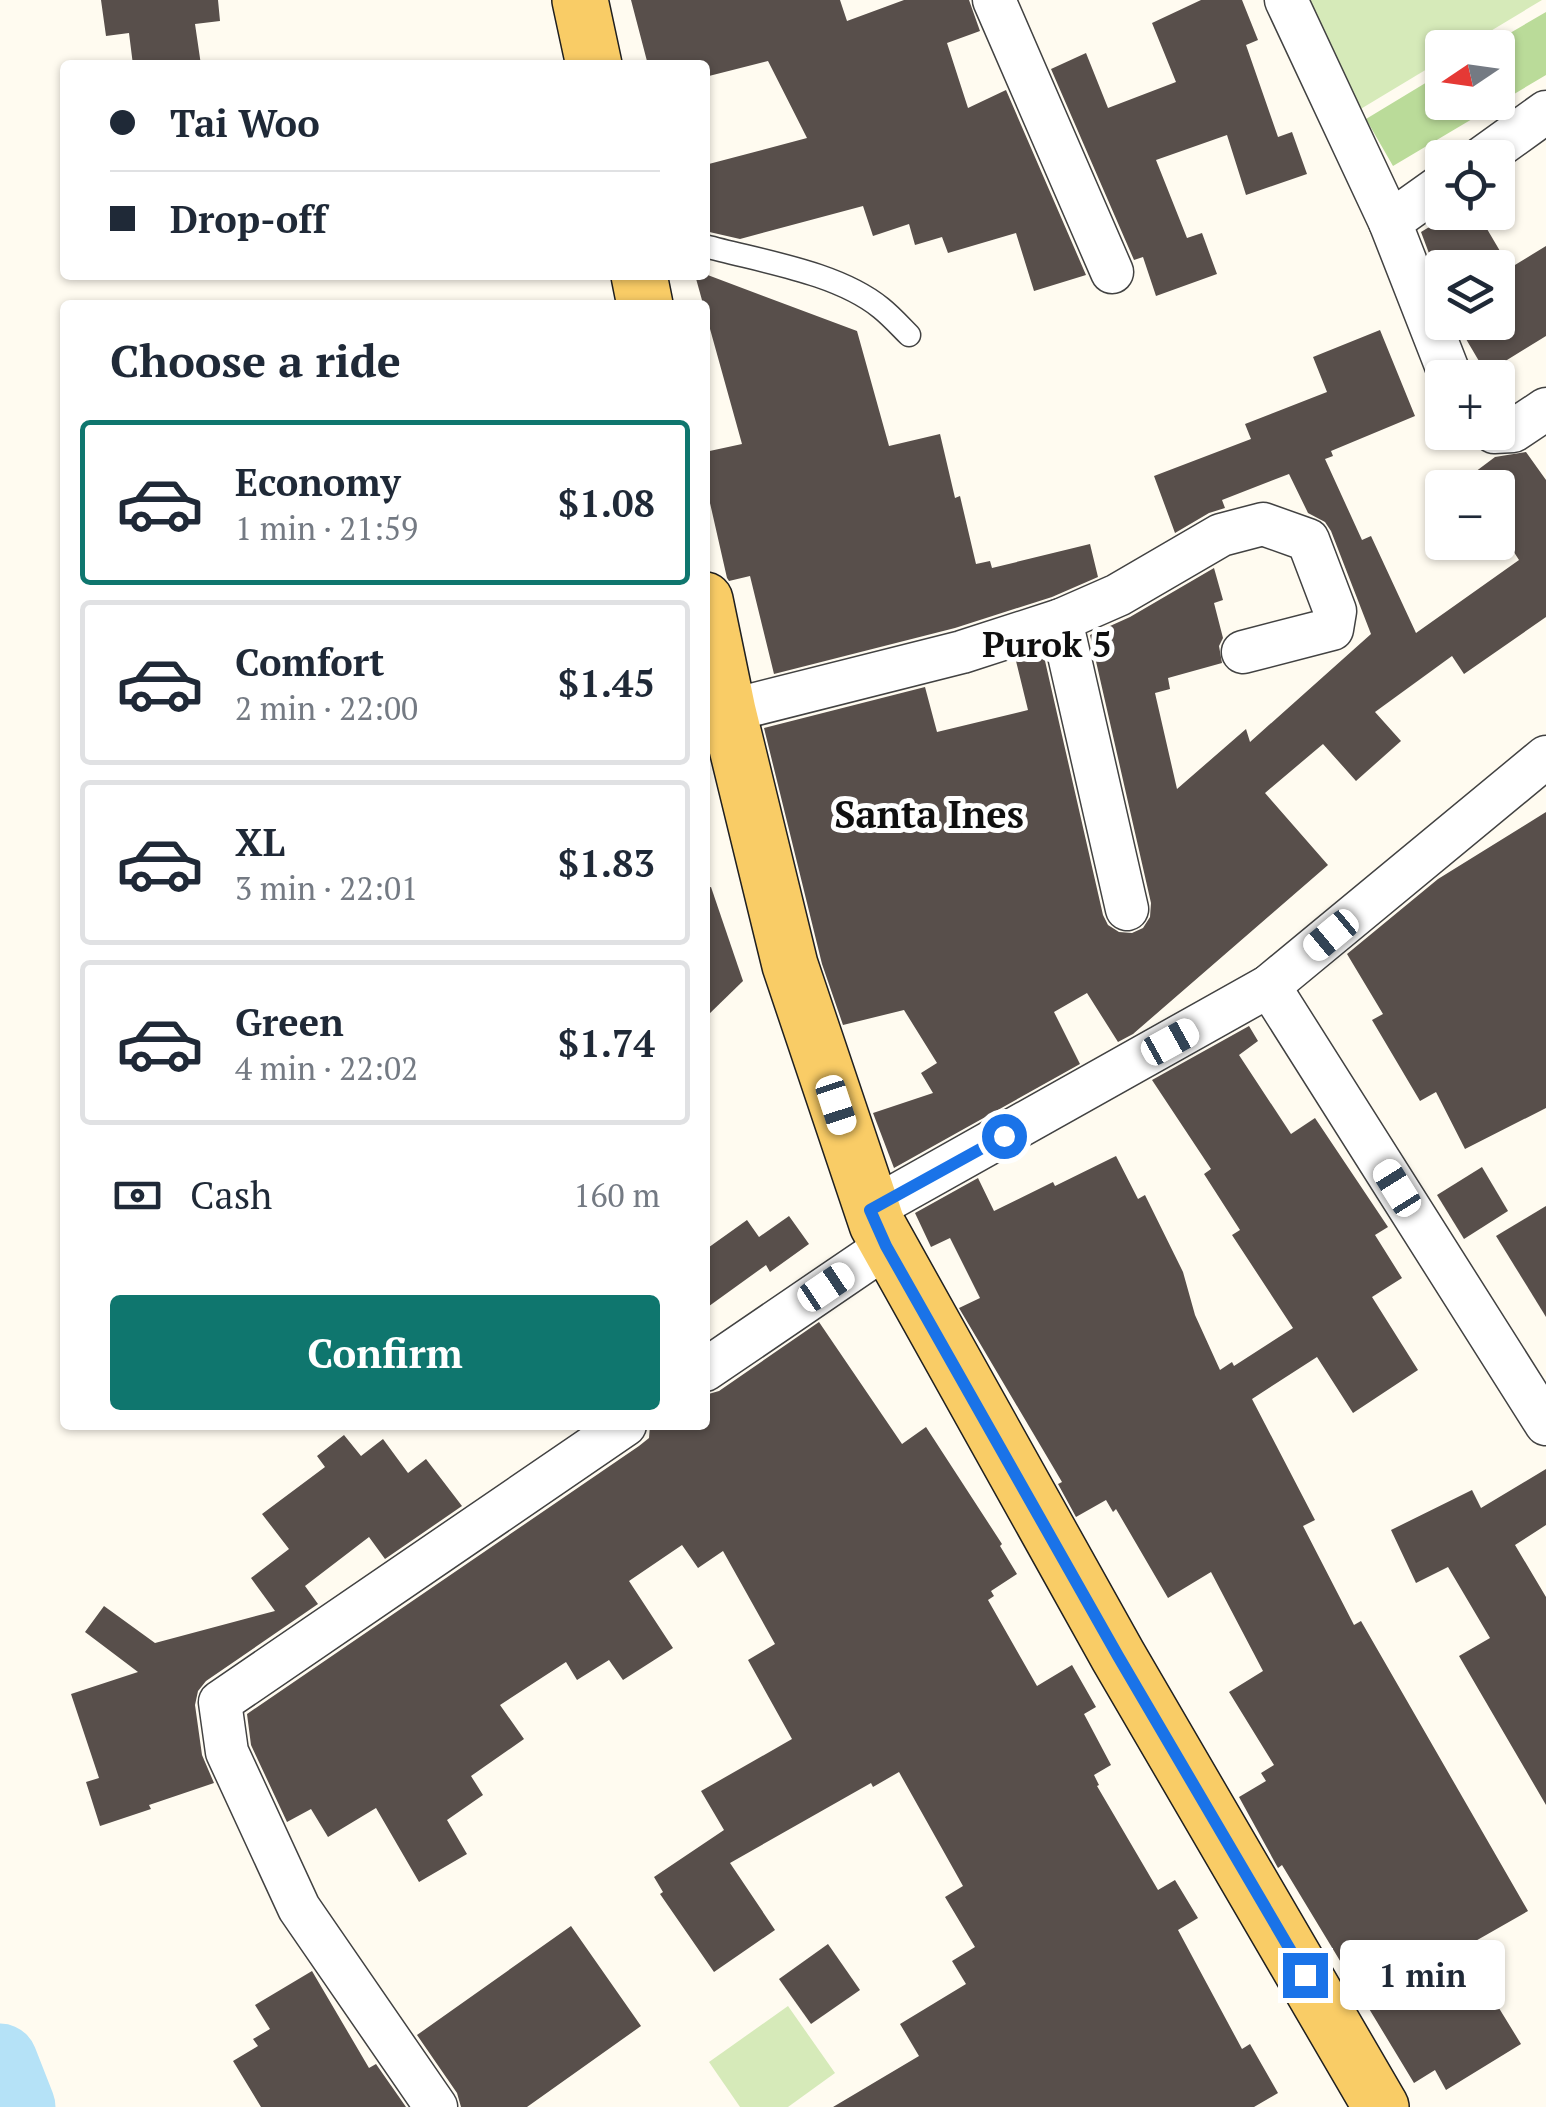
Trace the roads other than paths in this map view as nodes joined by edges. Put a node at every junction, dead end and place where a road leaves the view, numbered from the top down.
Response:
1 (580, 0) edge
2 (994, 0) edge
3 (1286, 0) edge
4 (593, 60) edge
5 (1546, 112) edge
6 (1507, 140) edge
7 (1425, 197) edge
8 (1390, 222) junction
9 (710, 247) edge
10 (1112, 272) dead end
11 (909, 335) dead end
12 (1443, 360) edge
13 (1546, 409) edge
14 (1515, 430) edge
15 (1061, 620) junction
16 (710, 624) edge
17 (1244, 652) dead end
18 (728, 711) junction
19 (1546, 757) edge
20 (1127, 909) dead end
21 (1269, 986) junction
22 (878, 1228) junction
23 (710, 1366) edge
24 (1546, 1424) edge
25 (618, 1430) edge
26 (436, 2107) edge
27 (1381, 2107) edge

1 - 4 main road
2 - 10 street
3 - 8 street
5 - 6 street
7 - 8 street
8 - 12 street
9 - 11 lane
13 - 14 street
15 - 17 street
15 - 18 street
15 - 20 street
16 - 18 main road
18 - 22 main road
19 - 21 street
21 - 22 street
21 - 24 street
22 - 23 street
22 - 27 main road
25 - 26 street

